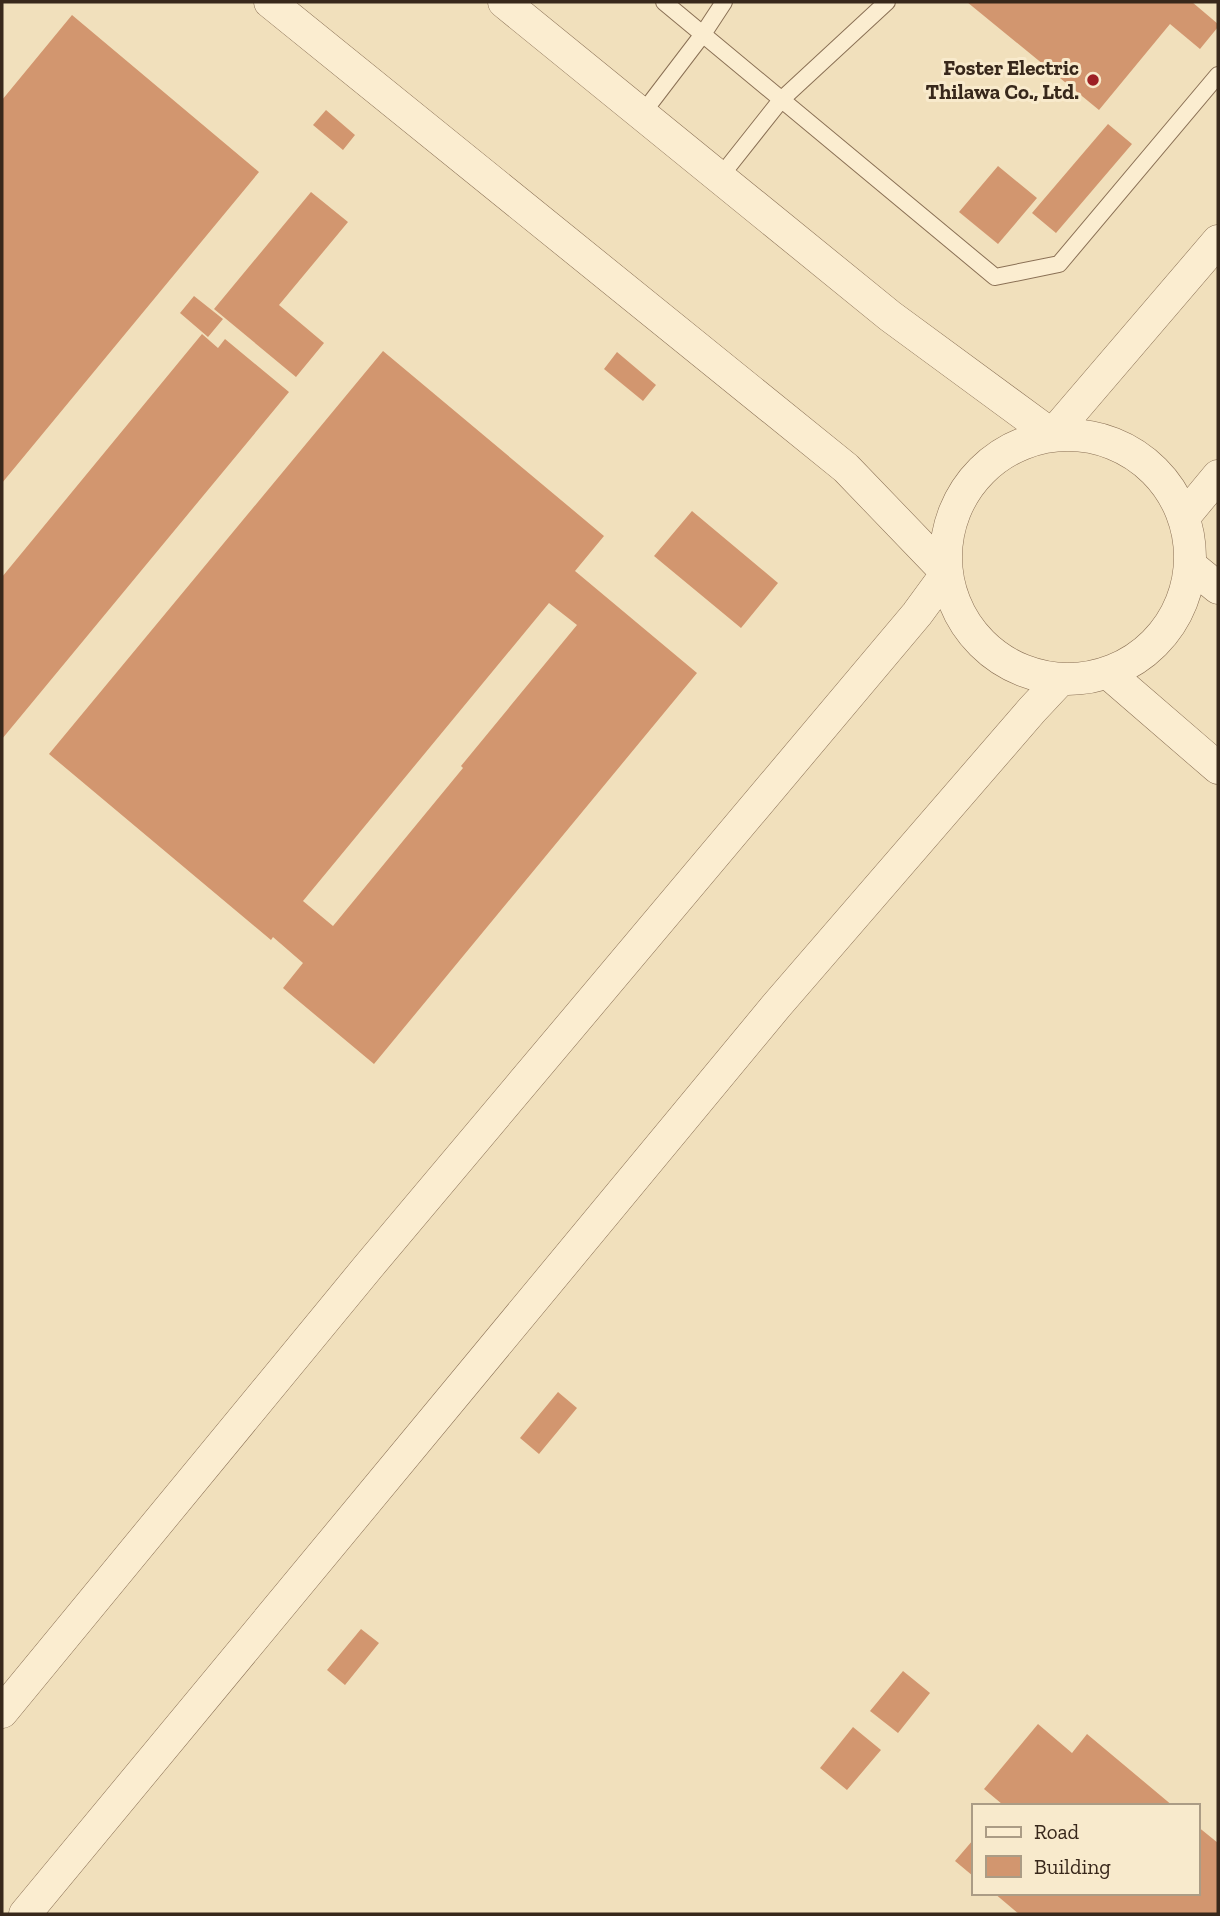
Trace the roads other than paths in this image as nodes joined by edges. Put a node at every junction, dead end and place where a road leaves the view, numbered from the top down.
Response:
1 (270, 2) edge
2 (504, 2) edge
3 (664, 2) edge
4 (724, 2) edge
5 (887, 2) edge
6 (703, 34) junction
7 (1218, 75) edge
8 (781, 100) junction
9 (642, 114) junction
10 (720, 177) junction
11 (1218, 241) edge
12 (1052, 435) junction
13 (1218, 476) edge
14 (1184, 517) junction
15 (1191, 565) junction
16 (947, 573) junction
17 (1218, 587) edge
18 (1108, 673) junction
19 (1061, 679) junction
20 (1218, 768) edge
21 (2, 1712) edge
22 (25, 1914) edge

1 - 16 street
2 - 9 street
3 - 6 lane
4 - 6 lane
5 - 8 lane
6 - 8 lane
6 - 9 lane
7 - 8 lane
8 - 10 lane
9 - 10 street
10 - 12 street
11 - 12 street
12 - 14 street
12 - 16 street
13 - 14 street
14 - 15 street
15 - 17 street
15 - 18 street
16 - 19 street
16 - 21 street
18 - 19 street
18 - 20 street
19 - 22 street

